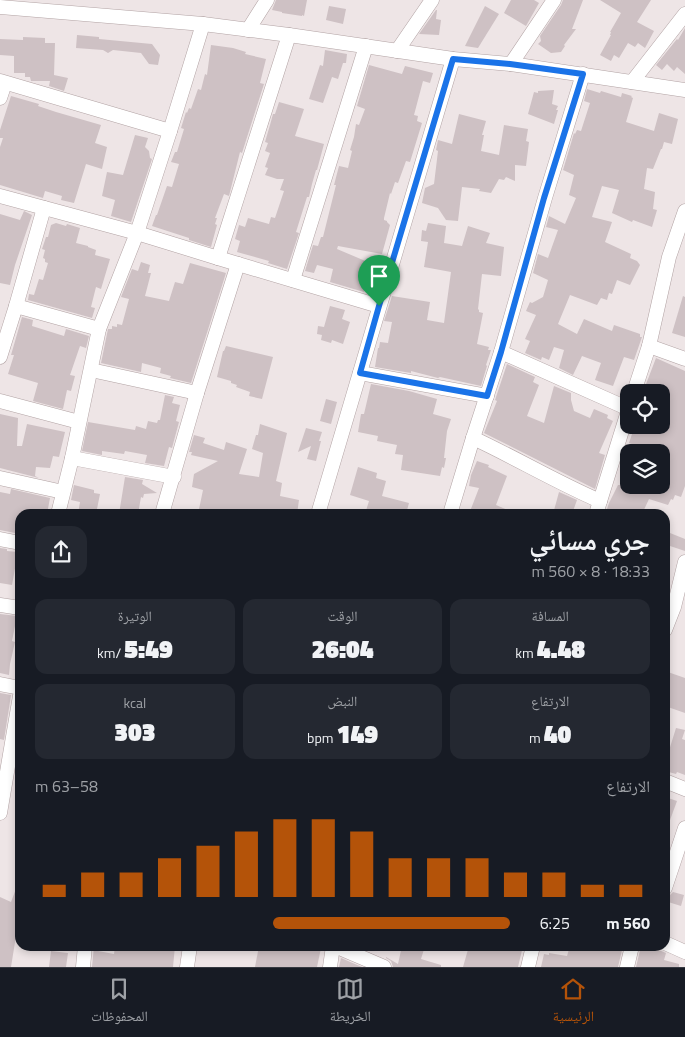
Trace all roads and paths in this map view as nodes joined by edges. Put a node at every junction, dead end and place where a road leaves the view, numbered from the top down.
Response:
1 (267, 0) edge
2 (432, 0) edge
3 (554, 0) edge
4 (5, 5) edge
5 (60, 6) edge
6 (685, 14) edge
7 (203, 24) junction
8 (248, 30) junction
9 (289, 35) junction
10 (366, 46) junction
11 (397, 51) junction
12 (453, 59) junction
13 (510, 64) junction
14 (583, 74) junction
15 (2, 82) edge
16 (632, 82) junction
17 (685, 90) edge
18 (0, 98) edge
19 (170, 131) junction
20 (0, 196) edge
21 (44, 208) junction
22 (685, 211) edge
23 (137, 233) junction
24 (218, 258) junction
25 (238, 264) junction
26 (293, 280) junction
27 (16, 306) junction
28 (379, 306) junction
29 (99, 329) junction
30 (4, 332) edge
31 (649, 346) junction
32 (501, 352) junction
33 (0, 357) edge
34 (685, 359) edge
35 (90, 370) junction
36 (360, 373) junction
37 (637, 384) edge
38 (197, 393) junction
39 (487, 396) junction
40 (0, 401) edge
41 (620, 405) edge
42 (79, 422) junction
43 (621, 434) edge
44 (473, 438) junction
45 (72, 458) junction
46 (174, 477) junction
47 (0, 478) edge
48 (63, 492) junction
49 (598, 508) edge
50 (59, 509) edge
51 (164, 509) edge
52 (319, 509) edge
53 (452, 509) edge
54 (0, 539) edge
55 (15, 542) edge
56 (685, 562) edge
57 (0, 605) edge
58 (15, 607) edge
59 (670, 618) edge
60 (0, 684) edge
61 (15, 687) edge
62 (15, 726) edge
63 (9, 761) edge
64 (670, 783) edge
65 (685, 789) edge
66 (0, 813) edge
67 (685, 828) edge
68 (670, 873) edge
69 (670, 945) edge
70 (85, 951) edge
71 (189, 951) edge
72 (333, 951) edge
73 (346, 951) edge
74 (532, 951) edge
75 (631, 951) edge
76 (685, 952) edge
77 (83, 967) edge
78 (187, 967) edge
79 (330, 967) edge
80 (384, 967) edge
81 (528, 967) edge
82 (627, 967) edge

1 - 8 street
2 - 11 street
3 - 13 street
4 - 5 street
5 - 7 street
6 - 16 street
7 - 8 street
7 - 19 street
8 - 9 street
9 - 10 street
9 - 24 street
10 - 11 street
10 - 26 street
11 - 12 street
12 - 13 street
12 - 28 street
13 - 14 street
14 - 16 street
14 - 32 street
15 - 18 street
15 - 19 street
16 - 17 street
19 - 23 street
20 - 21 street
21 - 23 street
21 - 27 street
22 - 31 street
23 - 24 street
23 - 29 street
24 - 25 street
25 - 26 street
25 - 38 street
26 - 28 street
27 - 29 street
27 - 30 street
28 - 36 street
29 - 35 street
30 - 33 street
31 - 34 street
31 - 37 street
32 - 39 street
32 - 41 street
35 - 38 street
35 - 42 street
36 - 39 street
36 - 52 street
38 - 46 street
39 - 44 street
40 - 42 street
42 - 45 street
43 - 49 street
44 - 49 street
44 - 53 street
45 - 46 street
45 - 48 street
46 - 51 street
47 - 48 street
48 - 50 street
54 - 55 street
56 - 59 street
57 - 58 street
60 - 61 street
62 - 63 street
63 - 66 street
64 - 65 street
67 - 68 street
69 - 76 street
70 - 77 street
71 - 78 street
72 - 79 street
73 - 80 street
74 - 81 street
75 - 82 street

